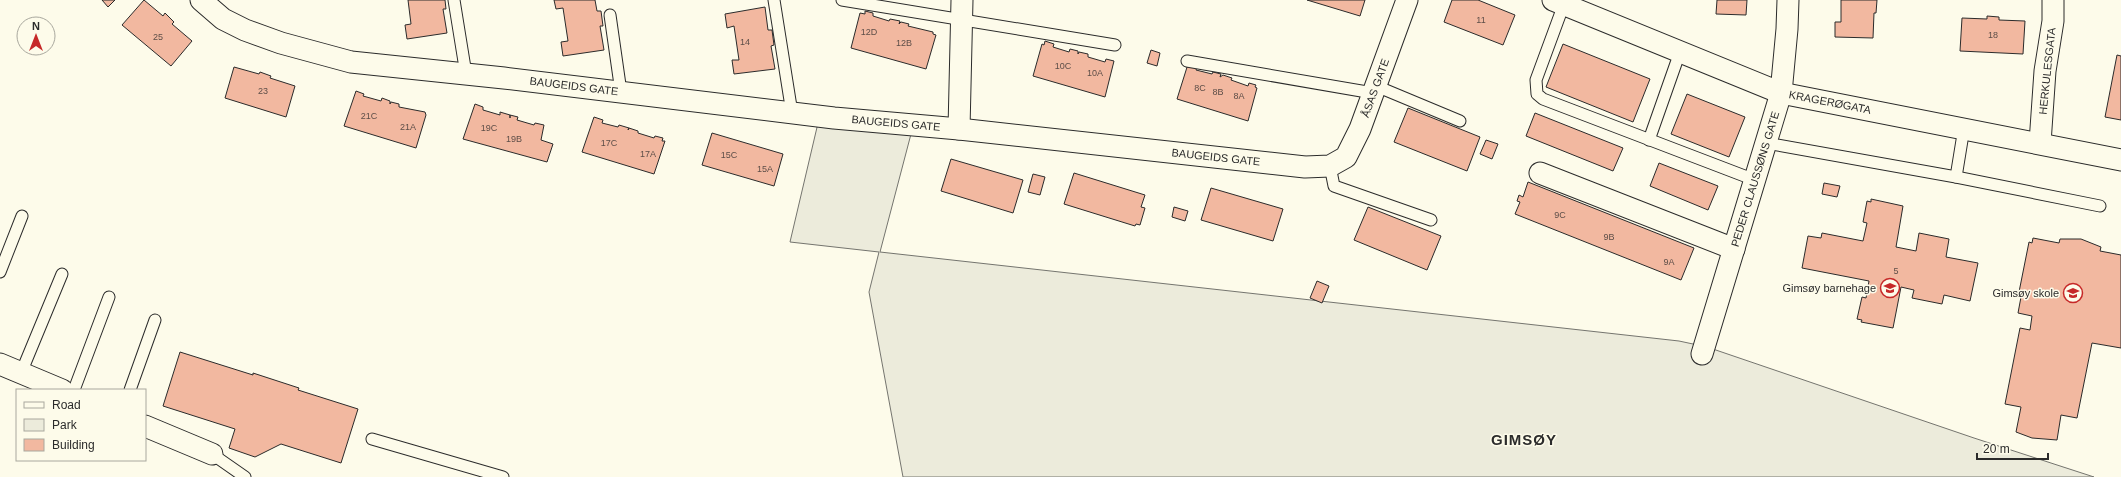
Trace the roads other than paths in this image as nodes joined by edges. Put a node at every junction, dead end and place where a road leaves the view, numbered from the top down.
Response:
1 (202, 0) edge
2 (454, 0) edge
3 (774, 0) edge
4 (842, 0) edge
5 (1407, 0) edge
6 (1788, 0) edge
7 (2052, 0) edge
8 (1559, 2) edge
9 (963, 9) edge
10 (610, 15) dead end
11 (1115, 45) dead end
12 (1680, 52) junction
13 (1187, 61) dead end
14 (466, 74) junction
15 (1375, 89) junction
16 (621, 92) junction
17 (1781, 93) junction
18 (792, 113) junction
19 (1460, 121) dead end
20 (1964, 128) junction
21 (959, 129) junction
22 (1649, 140) junction
23 (1766, 143) junction
24 (2040, 143) junction
25 (2121, 160) edge
26 (1330, 166) junction
27 (1540, 172) dead end
28 (1956, 177) junction
29 (1755, 180) junction
30 (2100, 206) dead end
31 (22, 216) dead end
32 (1431, 220) dead end
33 (1734, 249) junction
34 (0, 272) edge
35 (62, 274) dead end
36 (109, 297) dead end
37 (155, 320) dead end
38 (1702, 354) dead end
39 (0, 364) edge
40 (21, 373) junction
41 (60, 389) edge
42 (74, 389) edge
43 (130, 389) edge
44 (146, 426) edge
45 (372, 439) dead end
46 (212, 454) joint
47 (245, 477) edge
48 (503, 477) edge

1 - 14 street, BAUGEIDS GATE
2 - 14 lane
3 - 18 lane
4 - 9 lane
5 - 15 street, ÅSAS GATE
6 - 17 street, PEDER CLAUSSØNS GATE
7 - 24 street, HERKULESGATA
8 - 12 street, KRAGERØGATA
8 - 22 lane
9 - 11 lane
9 - 21 street
10 - 16 lane
12 - 17 street, KRAGERØGATA
12 - 22 lane
13 - 15 lane
14 - 16 street, BAUGEIDS GATE
15 - 19 lane
15 - 26 street, ÅSAS GATE
16 - 18 street, BAUGEIDS GATE
17 - 20 street, KRAGERØGATA
17 - 23 street, PEDER CLAUSSØNS GATE
18 - 21 street, BAUGEIDS GATE
20 - 24 street, KRAGERØGATA
20 - 28 lane
21 - 26 street, BAUGEIDS GATE
22 - 29 lane
23 - 28 lane
23 - 29 street, PEDER CLAUSSØNS GATE
24 - 25 street, KRAGERØGATA
26 - 32 lane
27 - 33 street
28 - 30 lane
29 - 33 street, PEDER CLAUSSØNS GATE
31 - 34 lane
33 - 38 street, PEDER CLAUSSØNS GATE
35 - 40 lane
36 - 42 lane
37 - 43 lane
39 - 40 street
40 - 41 street
44 - 46 street
45 - 48 lane
46 - 47 lane

